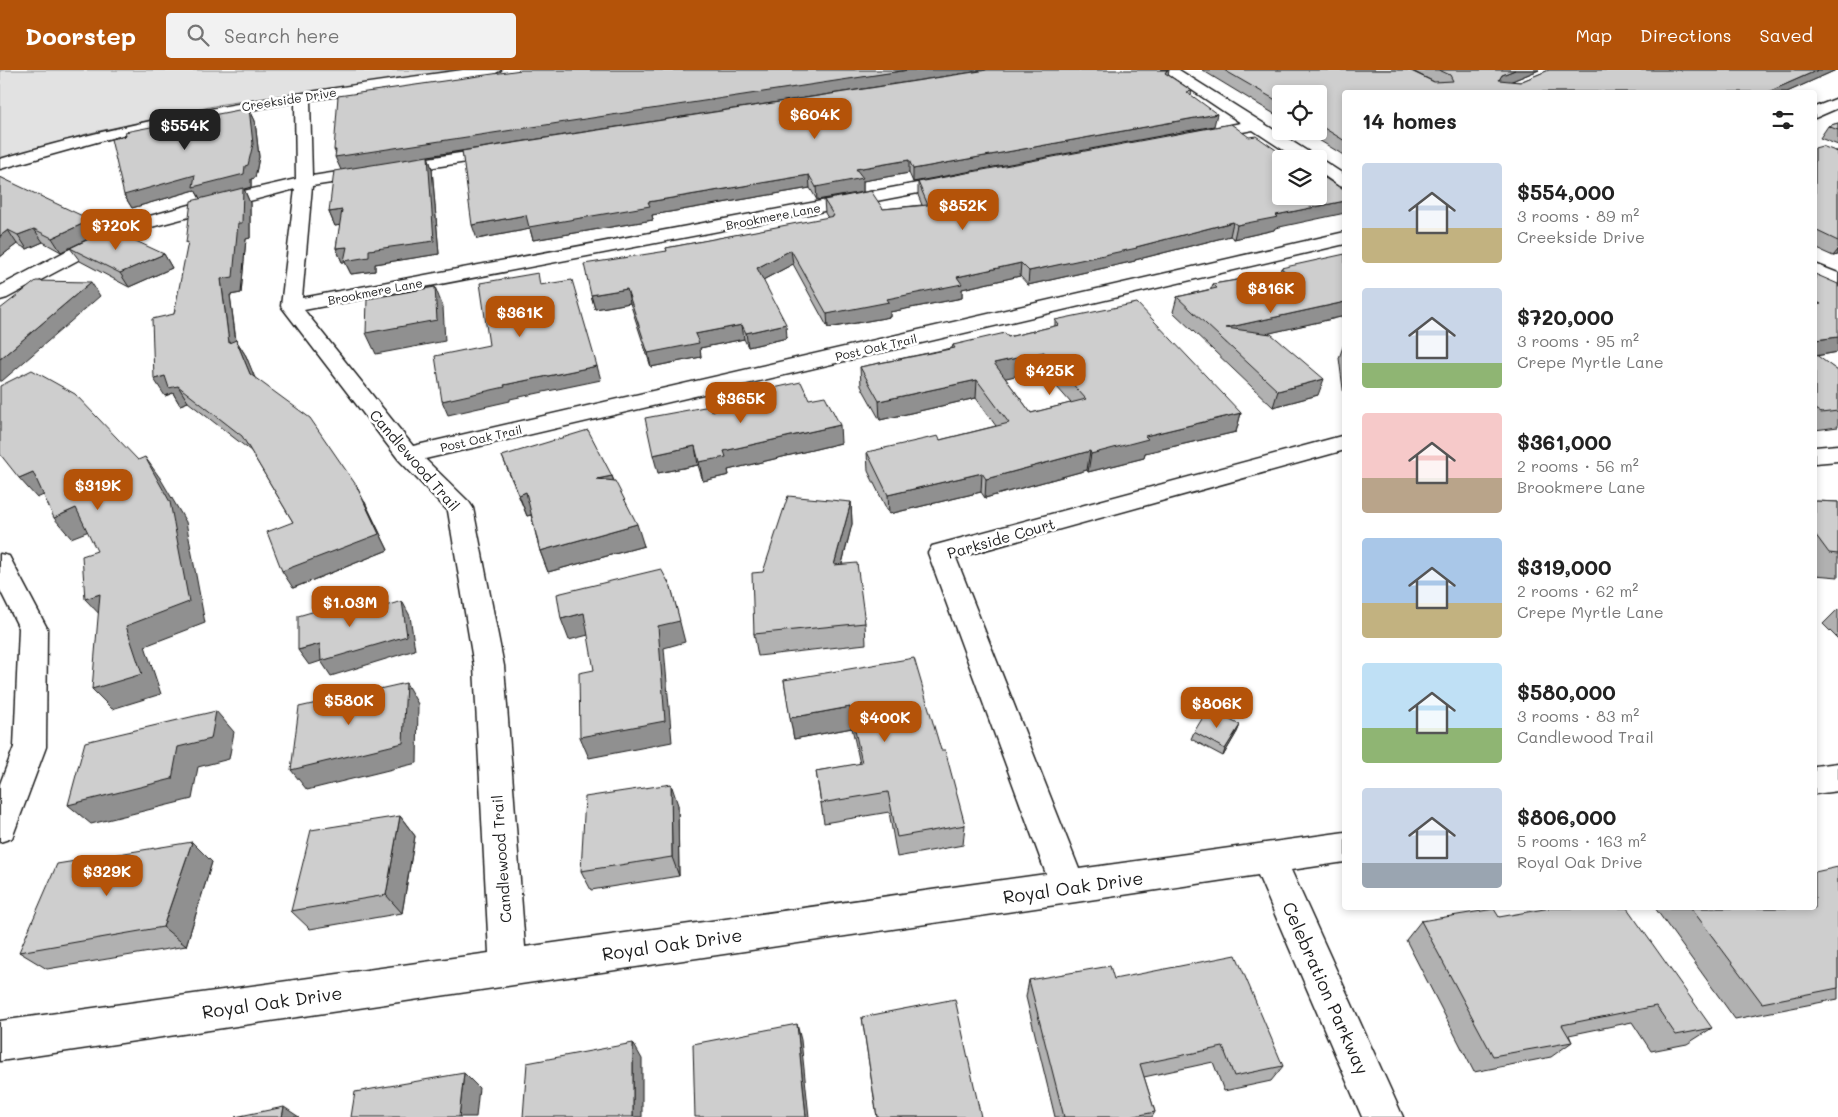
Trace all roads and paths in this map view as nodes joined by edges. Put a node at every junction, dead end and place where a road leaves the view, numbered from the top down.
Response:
1 (494, 70) edge
2 (1169, 70) edge
3 (302, 96) junction
4 (1838, 102) edge
5 (1817, 112) edge
6 (1255, 125) junction
7 (1186, 138) edge
8 (512, 150) edge
9 (1295, 150) edge
10 (0, 164) edge
11 (1327, 170) edge
12 (972, 178) edge
13 (1342, 180) edge
14 (304, 182) junction
15 (1342, 239) edge
16 (1817, 271) edge
17 (1838, 280) edge
18 (0, 294) edge
19 (291, 306) junction
20 (1342, 443) edge
21 (1838, 453) edge
22 (407, 455) junction
23 (1817, 455) edge
24 (0, 563) edge
25 (1838, 777) edge
26 (1817, 780) edge
27 (0, 827) edge
28 (1342, 847) edge
29 (1268, 858) junction
30 (1068, 887) junction
31 (508, 968) junction
32 (0, 1041) edge
33 (1384, 1117) edge

1 - 3 street, Creekside Drive
2 - 6 street
3 - 10 street, Creekside Drive
3 - 14 street
4 - 5 street
6 - 7 street
6 - 9 street
8 - 14 street
11 - 13 street
12 - 19 street, Brookmere Lane
14 - 18 street
14 - 19 street
15 - 22 street, Post Oak Trail
16 - 17 street
19 - 22 street, Candlewood Trail
20 - 30 street, Parkside Court
21 - 23 street
22 - 31 street, Candlewood Trail
24 - 27 street
25 - 26 street
28 - 29 street, Royal Oak Drive
29 - 30 street, Royal Oak Drive
29 - 33 street, Celebration Parkway
30 - 31 street, Royal Oak Drive
31 - 32 street, Royal Oak Drive

